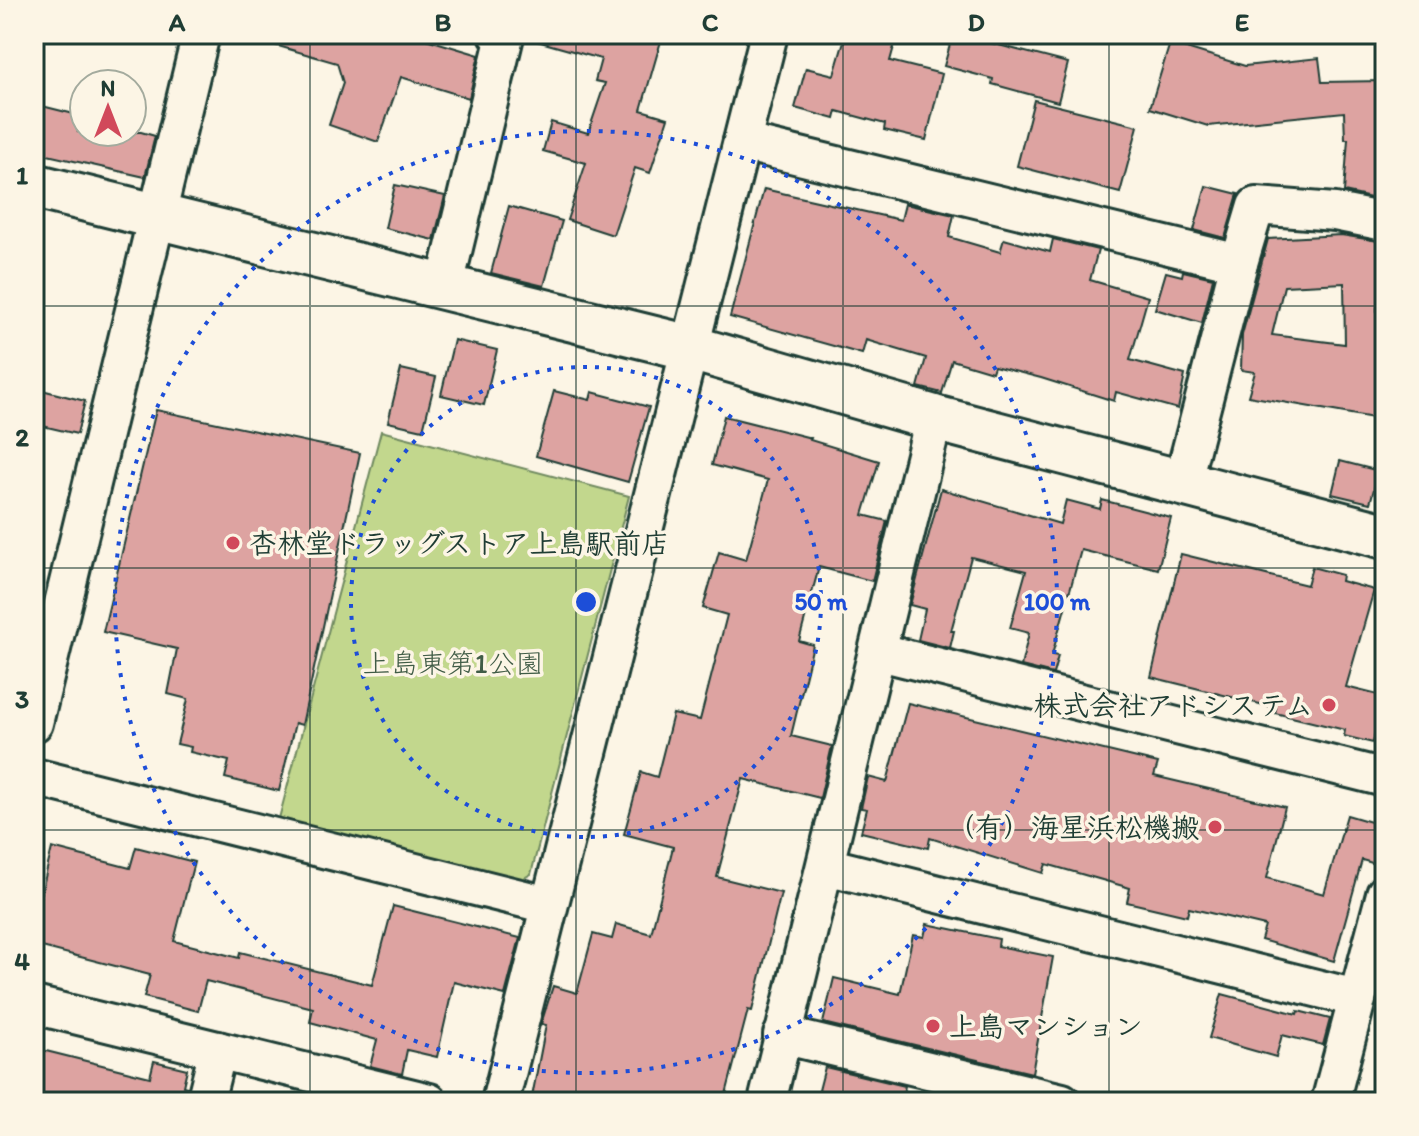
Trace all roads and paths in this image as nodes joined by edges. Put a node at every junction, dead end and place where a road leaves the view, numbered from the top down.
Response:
1 (201, 34) edge
2 (769, 34) edge
3 (503, 35) edge
4 (742, 142) junction
5 (34, 186) edge
6 (154, 218) junction
7 (1385, 222) edge
8 (1239, 263) junction
9 (444, 289) junction
10 (687, 347) junction
11 (934, 418) junction
12 (1182, 484) junction
13 (1385, 536) edge
14 (44, 637) edge
15 (880, 652) junction
16 (34, 723) edge
17 (34, 777) edge
18 (1385, 778) edge
19 (826, 866) junction
20 (1385, 894) edge
21 (548, 905) junction
22 (1356, 998) junction
23 (34, 1005) edge
24 (782, 1035) junction
25 (218, 1050) junction
26 (205, 1102) edge
27 (429, 1102) edge
28 (500, 1102) edge
29 (767, 1102) edge
30 (1062, 1102) edge
31 (1330, 1102) edge

1 - 6 street
2 - 4 street
3 - 9 street
4 - 8 street
4 - 10 street
5 - 6 street
6 - 9 street
6 - 14 street
7 - 8 street
8 - 12 street
9 - 10 street
10 - 11 street
10 - 21 street
11 - 12 street
11 - 15 street
12 - 13 street
14 - 16 street
15 - 18 street
15 - 19 street
17 - 21 street
19 - 22 street
19 - 24 street
20 - 22 street
21 - 28 street
22 - 31 street
23 - 25 street
24 - 29 street
24 - 30 street
25 - 26 street
25 - 27 street

